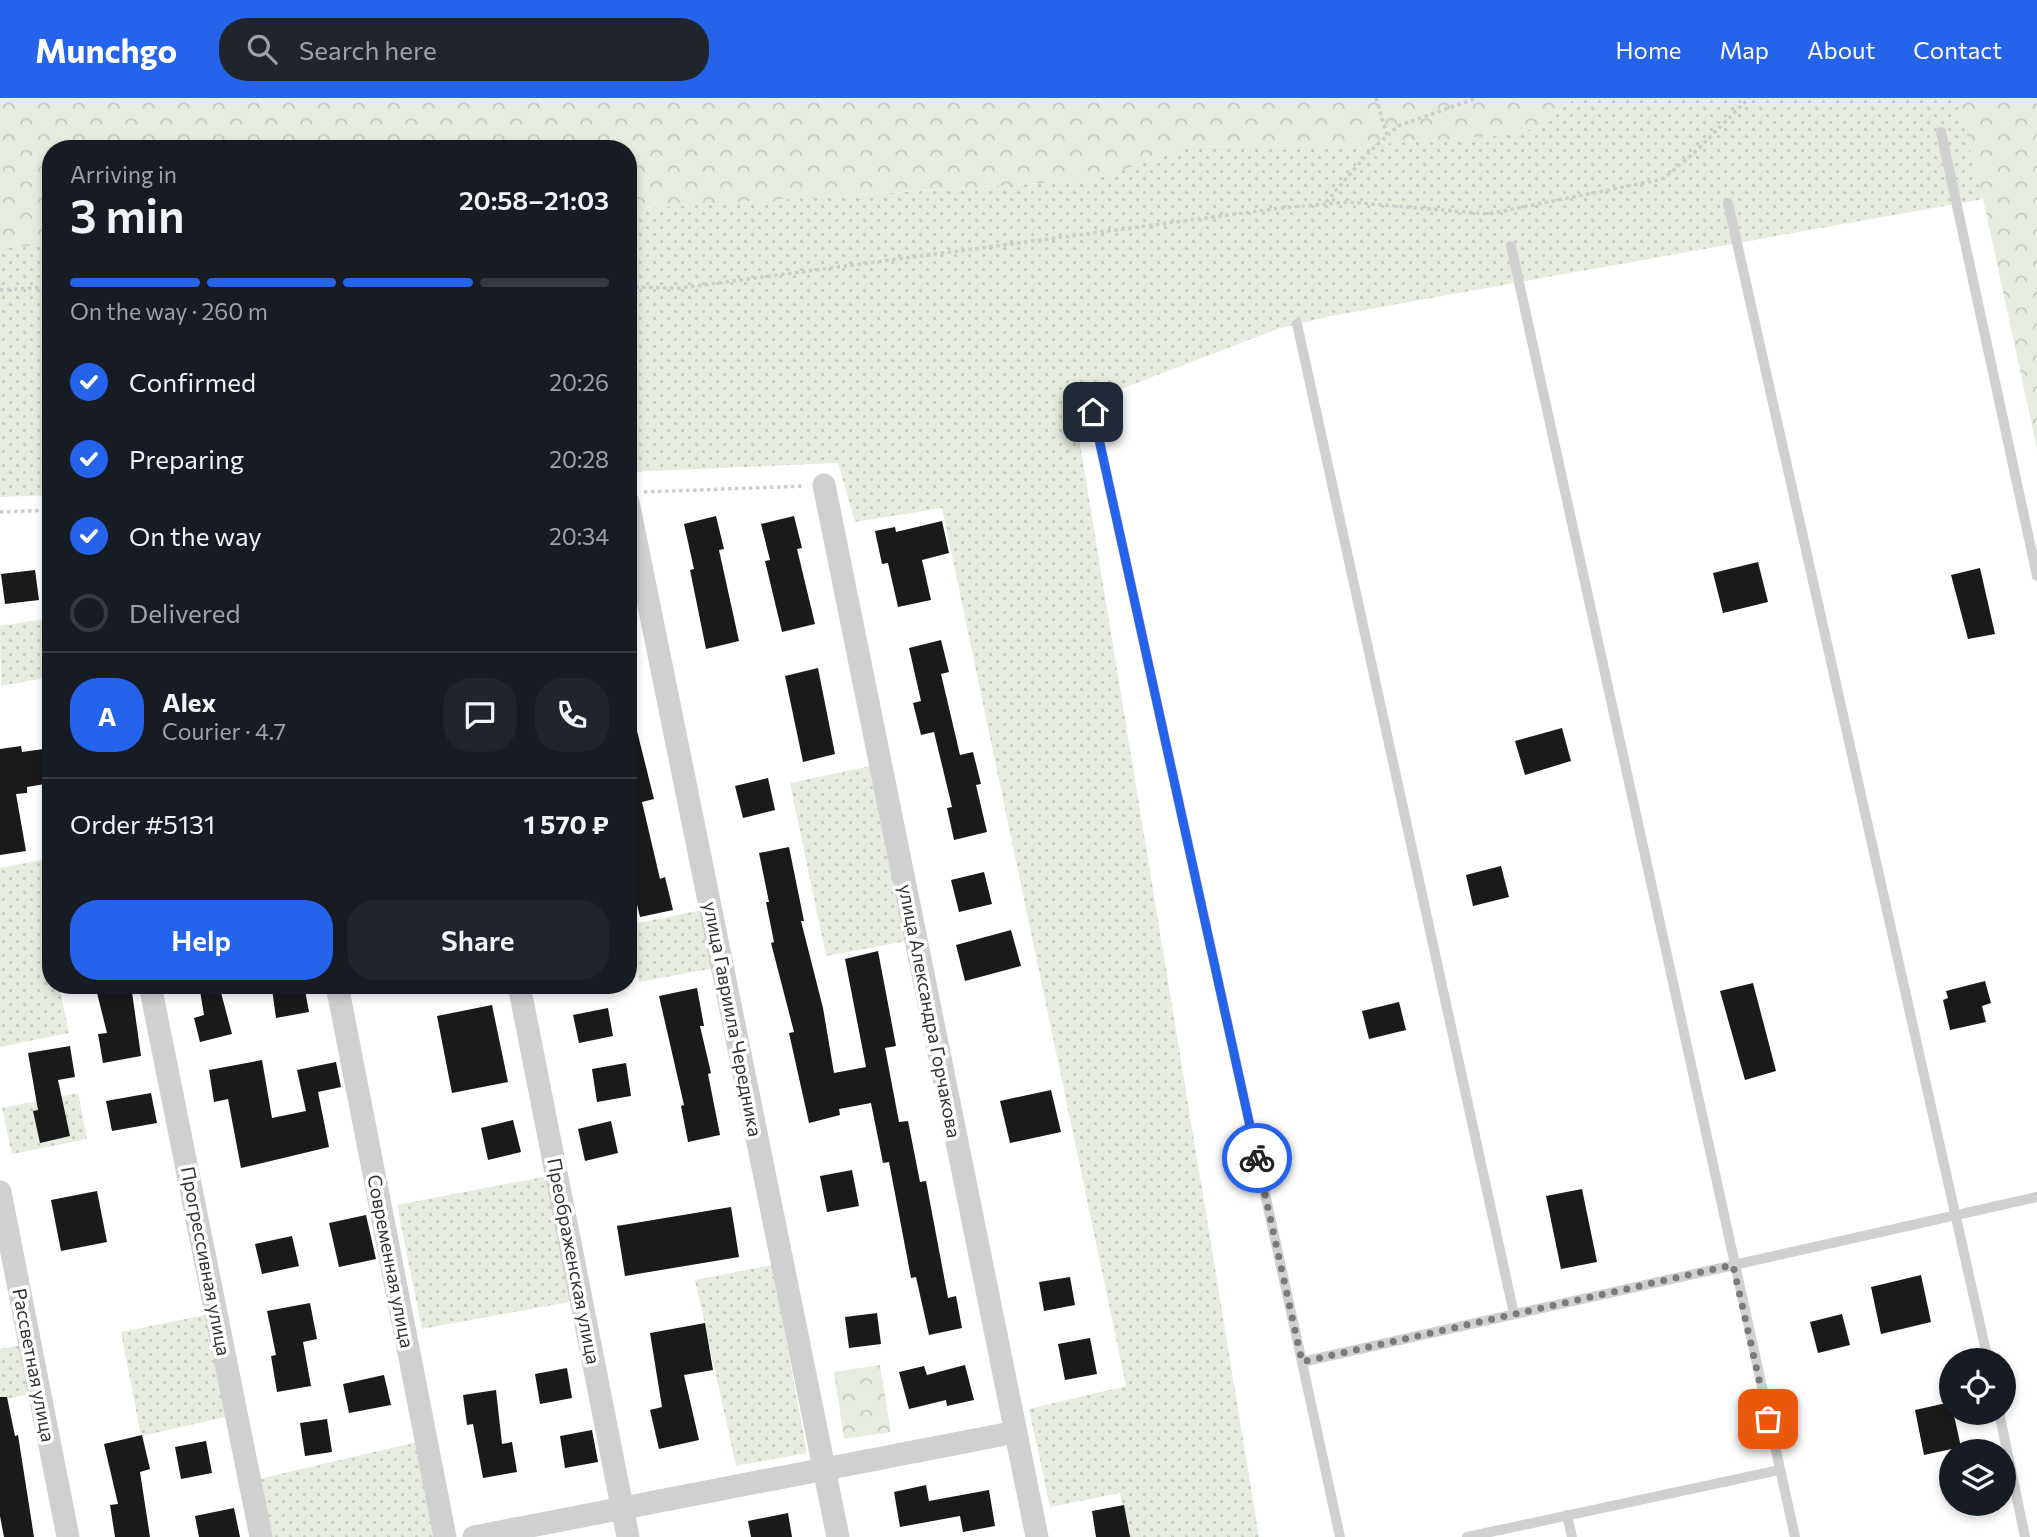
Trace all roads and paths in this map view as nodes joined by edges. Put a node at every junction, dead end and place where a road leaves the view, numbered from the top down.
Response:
1 (1376, 98) edge
2 (1477, 98) edge
3 (1749, 98) edge
4 (1941, 132) dead end
5 (1387, 135) junction
6 (1728, 203) dead end
7 (1325, 204) junction
8 (1511, 246) dead end
9 (637, 287) edge
10 (42, 288) edge
11 (0, 290) edge
12 (1297, 324) dead end
13 (1093, 412) dead end
14 (824, 485) joint
15 (637, 497) edge
16 (637, 507) edge
17 (42, 510) edge
18 (0, 512) edge
19 (2037, 576) edge
20 (152, 994) edge
21 (339, 994) edge
22 (521, 994) edge
23 (0, 1192) edge
24 (2037, 1197) edge
25 (1958, 1215) junction
26 (1733, 1265) junction
27 (1514, 1314) junction
28 (1986, 1348) edge
29 (1302, 1362) junction
30 (2002, 1425) edge
31 (1016, 1432) junction
32 (824, 1469) junction
33 (1780, 1470) junction
34 (622, 1508) junction
35 (1567, 1515) junction
36 (68, 1537) edge
37 (261, 1537) edge
38 (445, 1537) edge
39 (474, 1537) edge
40 (628, 1537) edge
41 (838, 1537) edge
42 (1037, 1537) edge
43 (1340, 1537) edge
44 (1467, 1537) edge
45 (1572, 1537) edge
46 (1795, 1537) edge
47 (2025, 1537) edge

1 - 5 path
2 - 5 path
3 - 7 path
4 - 19 lane
5 - 7 path
6 - 25 lane
7 - 9 path
8 - 26 lane
10 - 11 path
12 - 27 lane
13 - 29 lane
14 - 15 path
14 - 31 street, улица Александра Горчакова
16 - 32 street, улица Гавриила Чередника
17 - 18 path
20 - 37 street, Прогрессивная улица
21 - 38 street, Современная улица
22 - 34 street, Преображенская улица
23 - 36 street, Рассветная улица
24 - 25 lane
25 - 26 lane
25 - 28 lane
26 - 27 lane
26 - 33 lane
27 - 29 lane
29 - 43 lane
30 - 47 lane
31 - 32 street
31 - 42 street, улица Александра Горчакова
32 - 34 street
32 - 41 street, улица Гавриила Чередника
33 - 35 lane
33 - 46 lane
34 - 39 street
34 - 40 street, Преображенская улица
35 - 44 lane
35 - 45 lane

